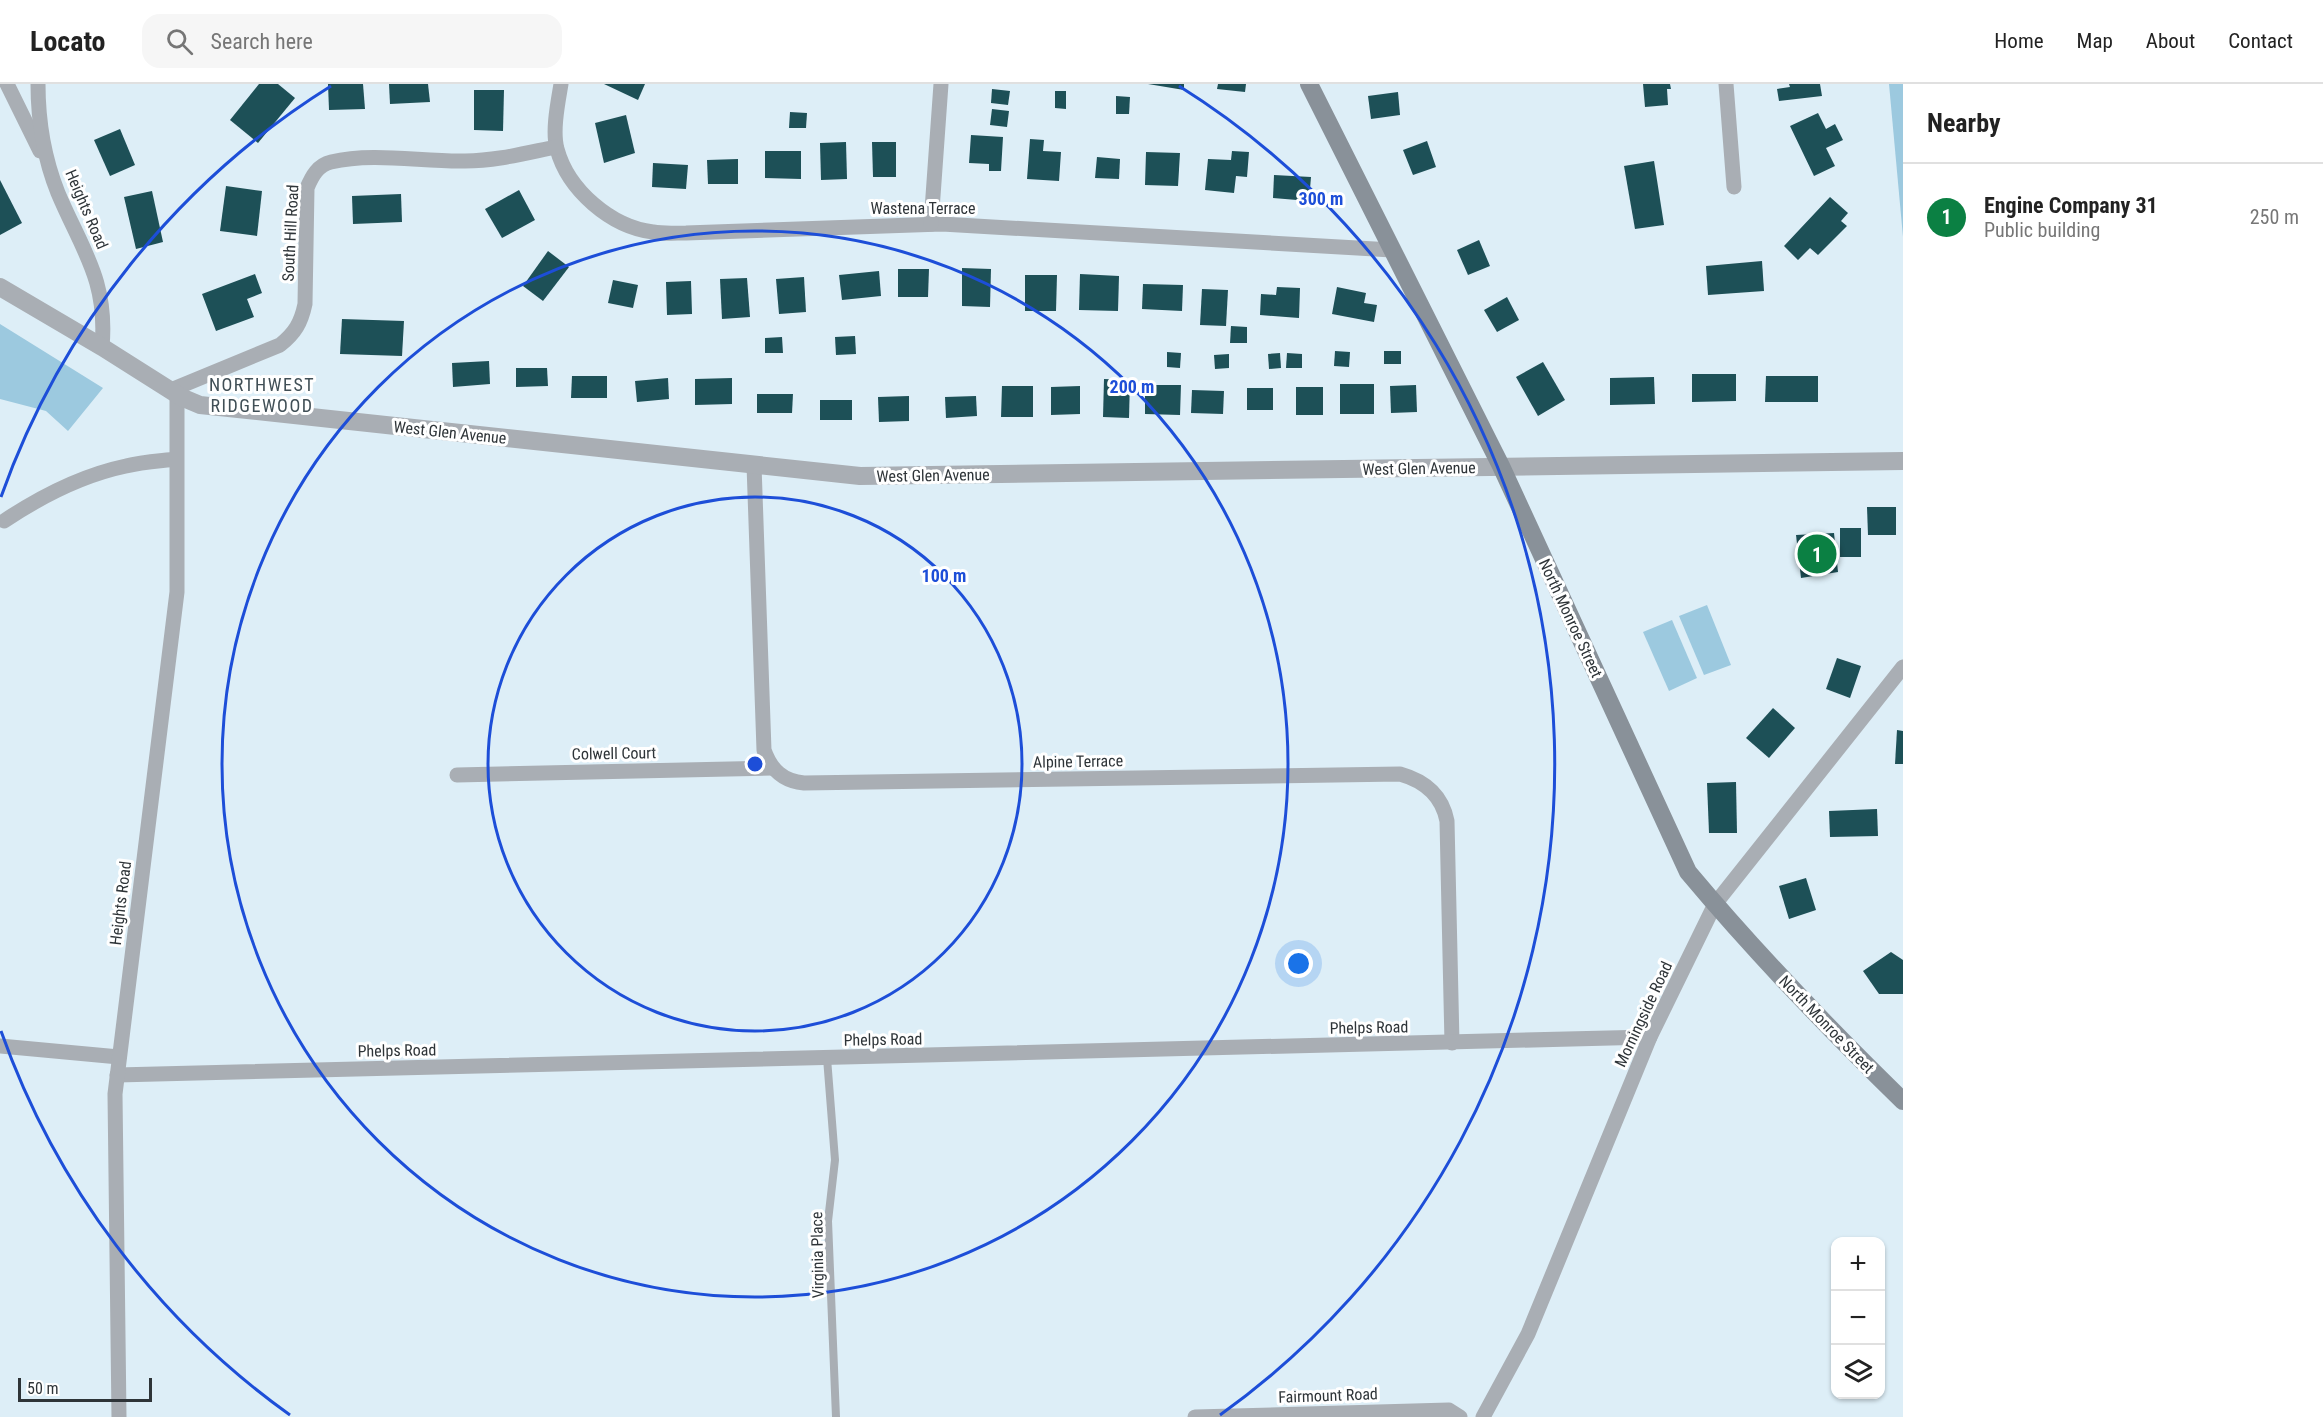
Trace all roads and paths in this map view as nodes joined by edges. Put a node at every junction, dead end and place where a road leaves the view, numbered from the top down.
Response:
1 (7, 84) edge
2 (38, 84) edge
3 (561, 84) edge
4 (940, 84) edge
5 (1309, 84) edge
6 (1726, 84) edge
7 (556, 147) junction
8 (52, 175) junction
9 (1734, 187) dead end
10 (932, 224) junction
11 (1392, 250) junction
12 (0, 287) edge
13 (102, 347) junction
14 (174, 392) junction
15 (176, 459) junction
16 (1903, 461) edge
17 (754, 465) junction
18 (1501, 466) junction
19 (4, 521) dead end
20 (1903, 667) edge
21 (772, 768) junction
22 (457, 775) dead end
23 (1714, 904) junction
24 (1650, 1037) junction
25 (1452, 1043) junction
26 (0, 1046) edge
27 (119, 1057) junction
28 (827, 1058) junction
29 (117, 1075) junction
30 (1903, 1101) edge
31 (119, 1417) edge
32 (836, 1417) edge
33 (1195, 1417) edge
34 (1460, 1417) edge
35 (1483, 1417) edge

1 - 8 street
2 - 8 street, Heights Road
3 - 7 street, Wastena Terrace
4 - 10 street
5 - 11 main road, North Monroe Street
6 - 9 street
7 - 10 street, Wastena Terrace
7 - 14 street, South Hill Road
8 - 13 street, Heights Road
10 - 11 street, Wastena Terrace
11 - 18 main road, North Monroe Street
12 - 13 street, West Glen Avenue
13 - 14 street, West Glen Avenue
14 - 15 street, Heights Road
14 - 17 street, West Glen Avenue
15 - 19 street
15 - 27 street, Heights Road
16 - 18 street, West Glen Avenue
17 - 18 street, West Glen Avenue
17 - 21 street
18 - 23 main road, North Monroe Street
20 - 23 street, Morningside Road
21 - 22 street, Colwell Court
21 - 25 street, Alpine Terrace
23 - 24 street, Morningside Road
23 - 30 main road, North Monroe Street
24 - 25 street, Phelps Road
24 - 35 street, Morningside Road
25 - 28 street, Phelps Road
26 - 27 street
27 - 29 street, Heights Road
28 - 29 street, Phelps Road
28 - 32 lane, Virginia Place
29 - 31 street, Heights Road
33 - 34 street, Fairmount Road

